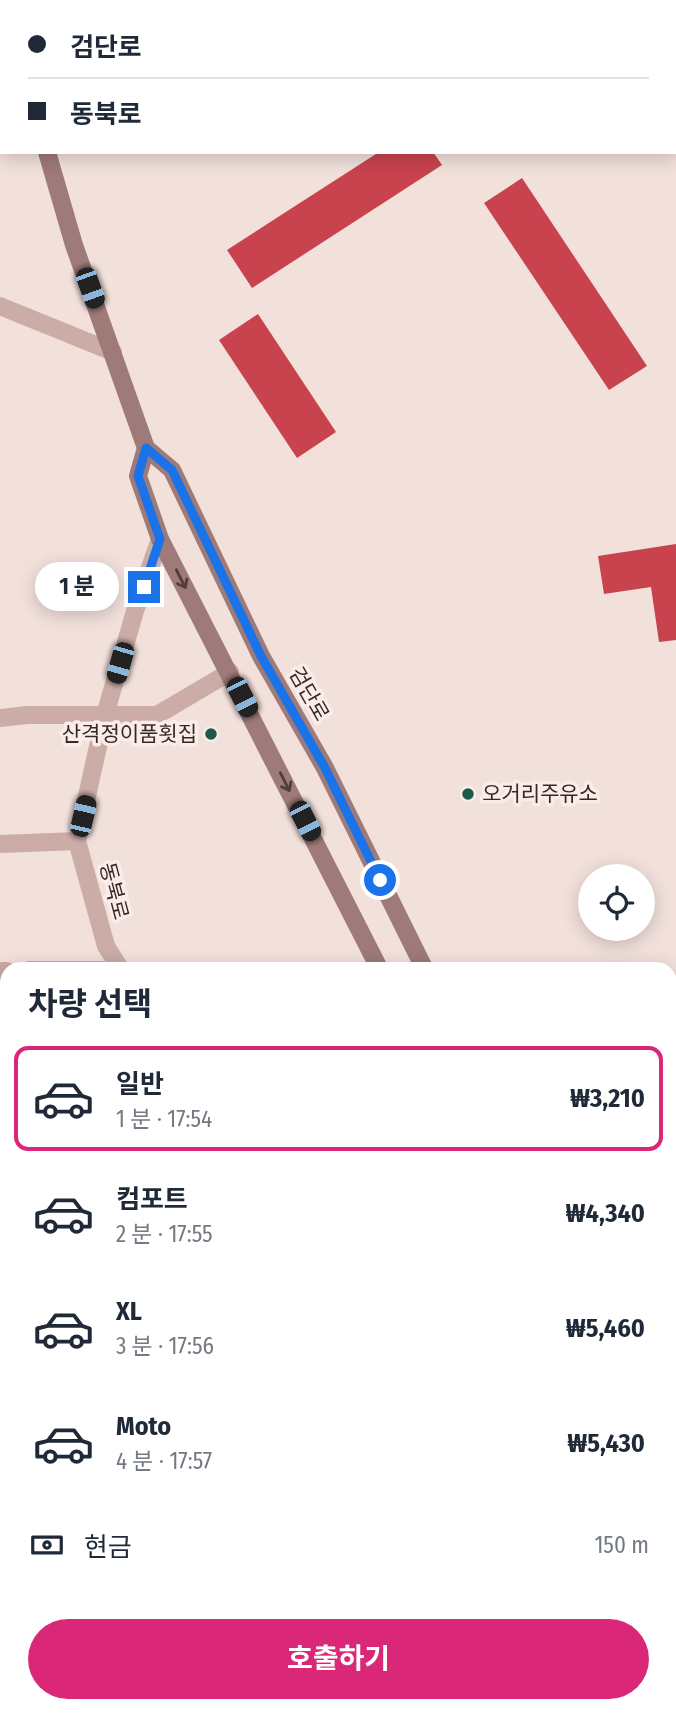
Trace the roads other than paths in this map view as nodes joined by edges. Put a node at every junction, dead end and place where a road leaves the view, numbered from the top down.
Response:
1 (48, 154) edge
2 (0, 306) edge
3 (113, 352) junction
4 (146, 448) junction
5 (160, 539) junction
6 (230, 673) junction
7 (105, 715) junction
8 (0, 718) edge
9 (77, 841) junction
10 (0, 844) edge
11 (116, 962) edge
12 (376, 962) edge
13 (421, 962) edge

1 - 3 main road
2 - 3 street
3 - 4 main road
4 - 5 main road
4 - 13 main road, 검단로
5 -> 6 main road
5 - 7 street, 동북로
6 - 7 street
6 -> 12 main road
7 - 8 street
7 - 9 street, 동북로
9 - 10 street
9 - 11 street, 동북로

